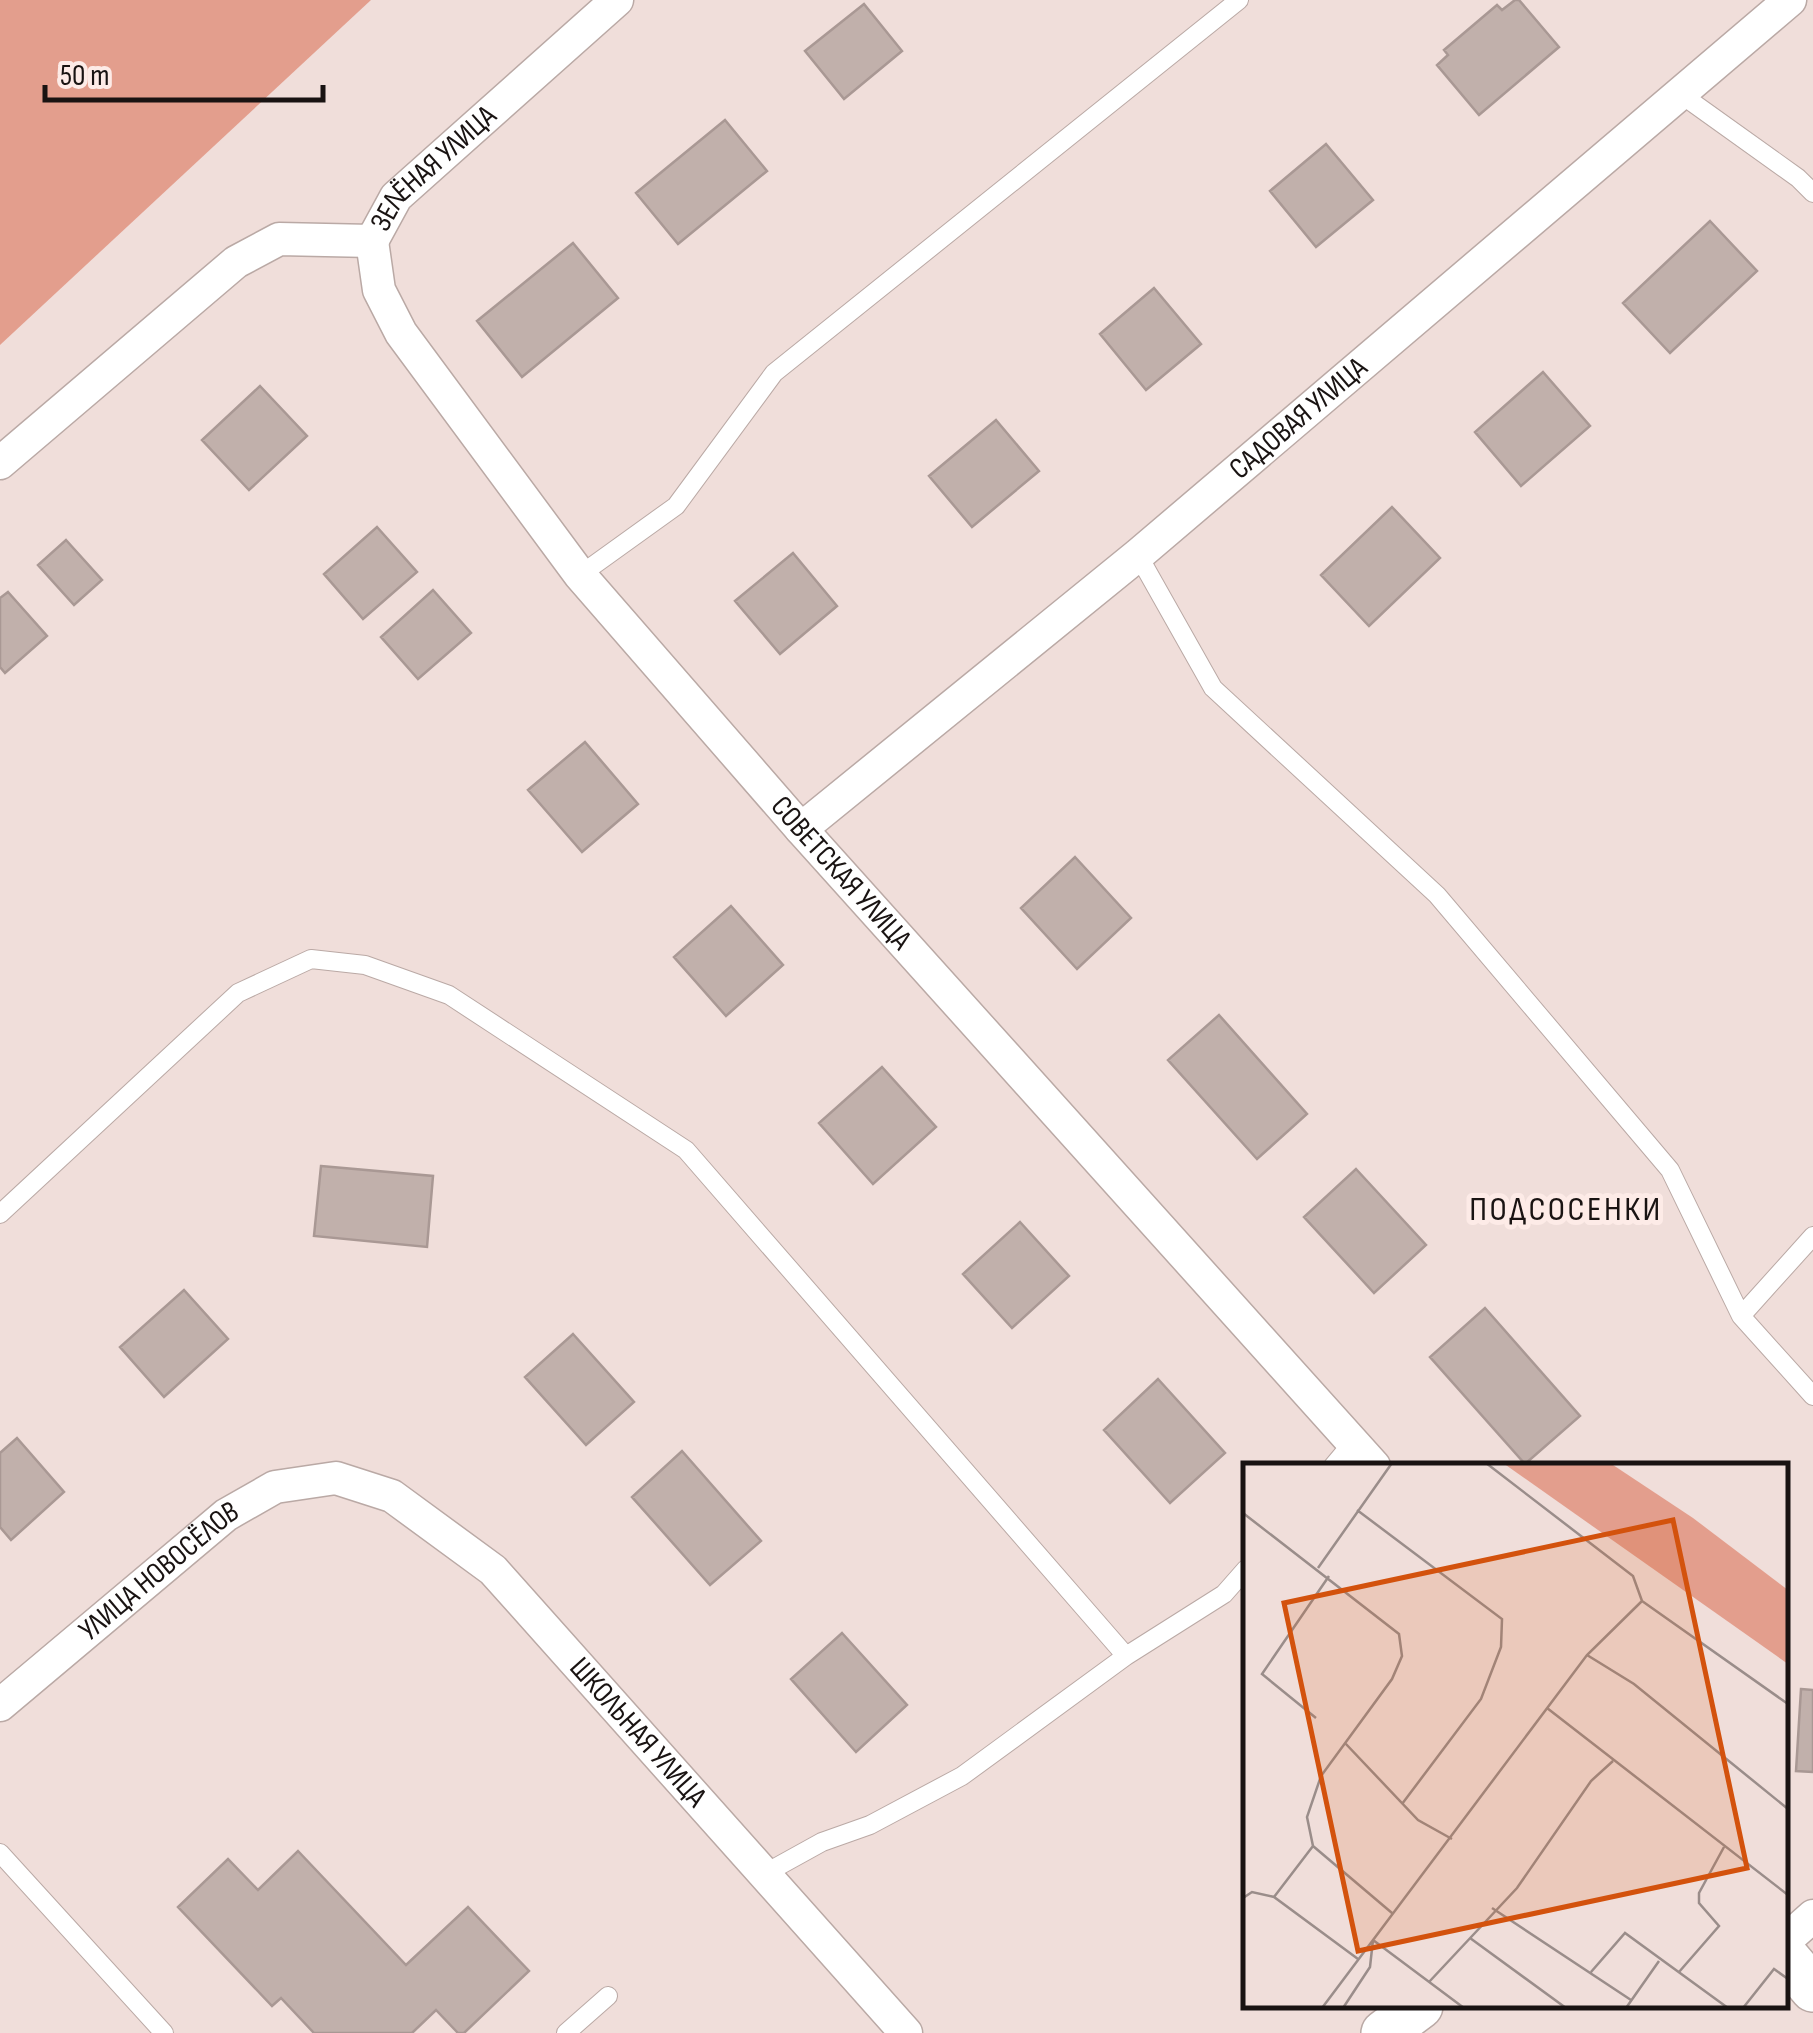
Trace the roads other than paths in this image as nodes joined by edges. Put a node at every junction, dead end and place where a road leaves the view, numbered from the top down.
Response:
1 (616, 0) edge
2 (1239, 0) edge
3 (1790, 0) edge
4 (1682, 95) junction
5 (1813, 192) edge
6 (372, 241) junction
7 (0, 463) edge
8 (1138, 555) junction
9 (580, 576) junction
10 (802, 829) junction
11 (0, 1214) edge
12 (1813, 1236) edge
13 (1741, 1316) junction
14 (1813, 1396) edge
15 (1353, 1457) edge
16 (336, 1478) joint
17 (1243, 1572) edge
18 (1126, 1656) junction
19 (0, 1705) edge
20 (0, 1852) edge
21 (764, 1874) junction
22 (1813, 1916) edge
23 (1788, 1938) edge
24 (1788, 1953) edge
25 (1788, 1956) edge
26 (1813, 1958) edge
27 (1813, 1989) edge
28 (608, 1996) dead end
29 (1417, 2008) edge
30 (164, 2033) edge
31 (566, 2033) edge
32 (906, 2033) edge
33 (1384, 2033) edge

1 - 6 street, ЗЕЛЁНАЯ УЛИЦА
2 - 9 lane
3 - 4 street, САДОВАЯ УЛИЦА
4 - 5 lane
4 - 8 street, САДОВАЯ УЛИЦА
6 - 7 street, ЗЕЛЁНАЯ УЛИЦА
6 - 9 street, СОВЕТСКАЯ УЛИЦА
8 - 10 street, САДОВАЯ УЛИЦА
8 - 13 lane
9 - 10 street, СОВЕТСКАЯ УЛИЦА
10 - 15 street, СОВЕТСКАЯ УЛИЦА
11 - 18 lane
12 - 13 lane
13 - 14 lane
16 - 19 street, УЛИЦА НОВОСЁЛОВ
16 - 21 street, ШКОЛЬНАЯ УЛИЦА
17 - 18 lane
18 - 21 lane
20 - 30 lane
21 - 32 street, ШКОЛЬНАЯ УЛИЦА
22 - 23 street
24 - 26 lane
25 - 27 street
28 - 31 lane
29 - 33 street

